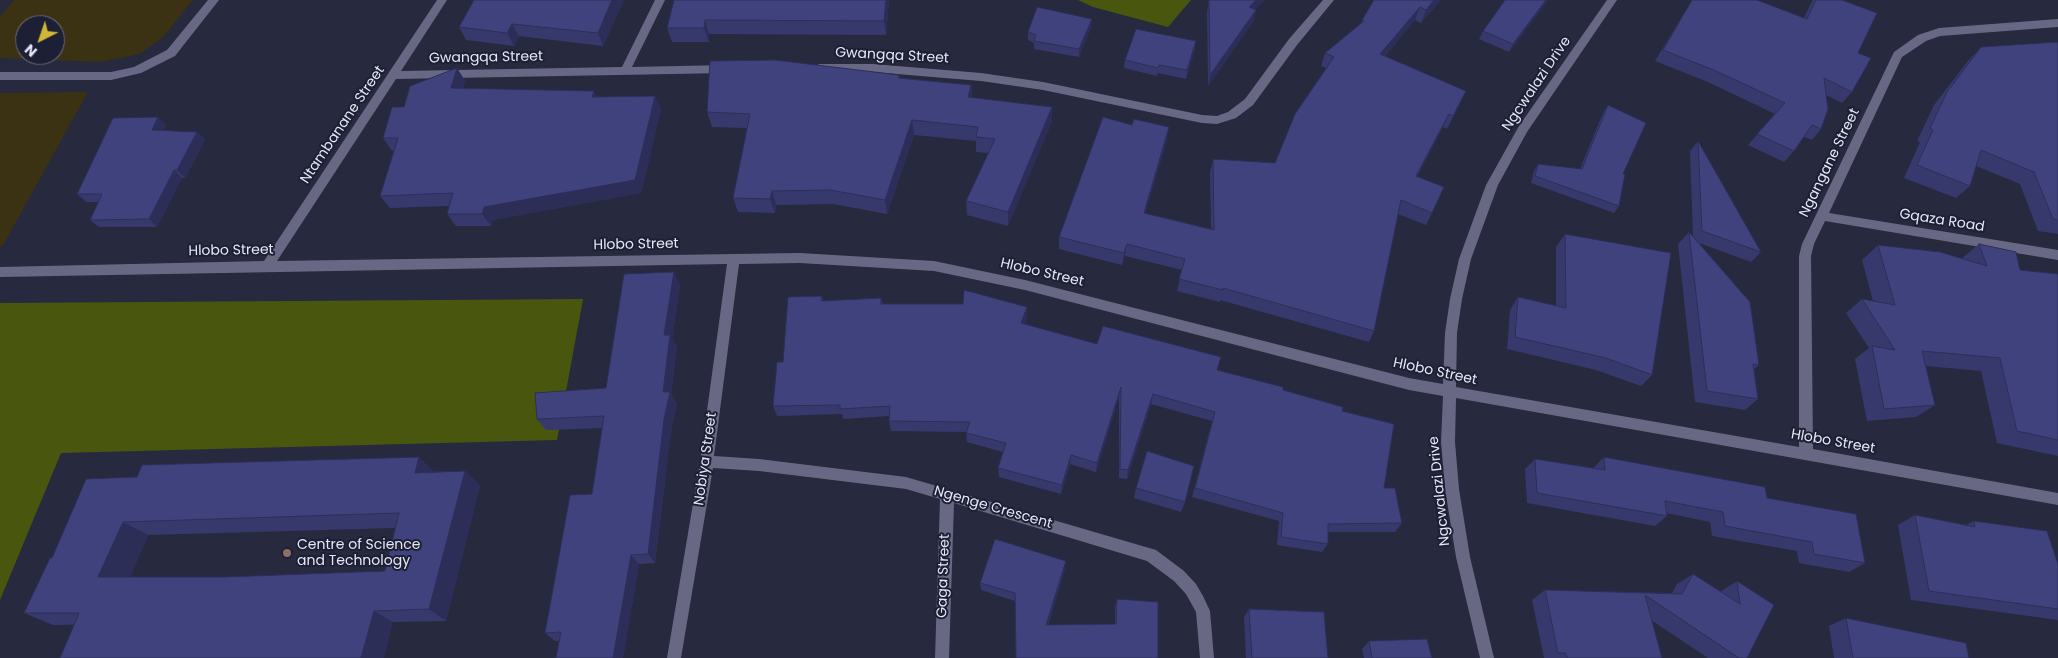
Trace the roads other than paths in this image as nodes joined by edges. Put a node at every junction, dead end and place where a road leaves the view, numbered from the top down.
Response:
1 (214, 0) edge
2 (442, 0) edge
3 (660, 0) edge
4 (1329, 0) edge
5 (1612, 0) edge
6 (2058, 23) edge
7 (808, 68) edge
8 (739, 69) edge
9 (625, 70) junction
10 (394, 75) junction
11 (0, 76) edge
12 (1821, 216) junction
13 (2058, 255) edge
14 (734, 259) junction
15 (268, 266) junction
16 (0, 272) edge
17 (1449, 392) junction
18 (1806, 454) junction
19 (707, 462) junction
20 (947, 494) junction
21 (2058, 499) edge
22 (674, 658) edge
23 (942, 658) edge
24 (1207, 658) edge
25 (1487, 658) edge

1 - 11 street
2 - 10 street, Ntambanane Street
3 - 9 street
4 - 7 street, Gwangqa Street
5 - 17 street, Ngcwalazi Drive
6 - 12 street, Ngangane Street
8 - 9 street, Gwangqa Street
9 - 10 street, Gwangqa Street
10 - 15 street, Ntambanane Street
12 - 13 street, Gqaza Road
12 - 18 street, Ngangane Street
14 - 15 street, Hlobo Street
14 - 17 street, Hlobo Street
14 - 19 street, Nobiya Street
15 - 16 street, Hlobo Street
17 - 18 street, Hlobo Street
17 - 25 street, Ngcwalazi Drive
18 - 21 street, Hlobo Street
19 - 20 street, Ngenge Crescent
19 - 22 street, Nobiya Street
20 - 23 street, Gaga Street
20 - 24 street, Ngenge Crescent

